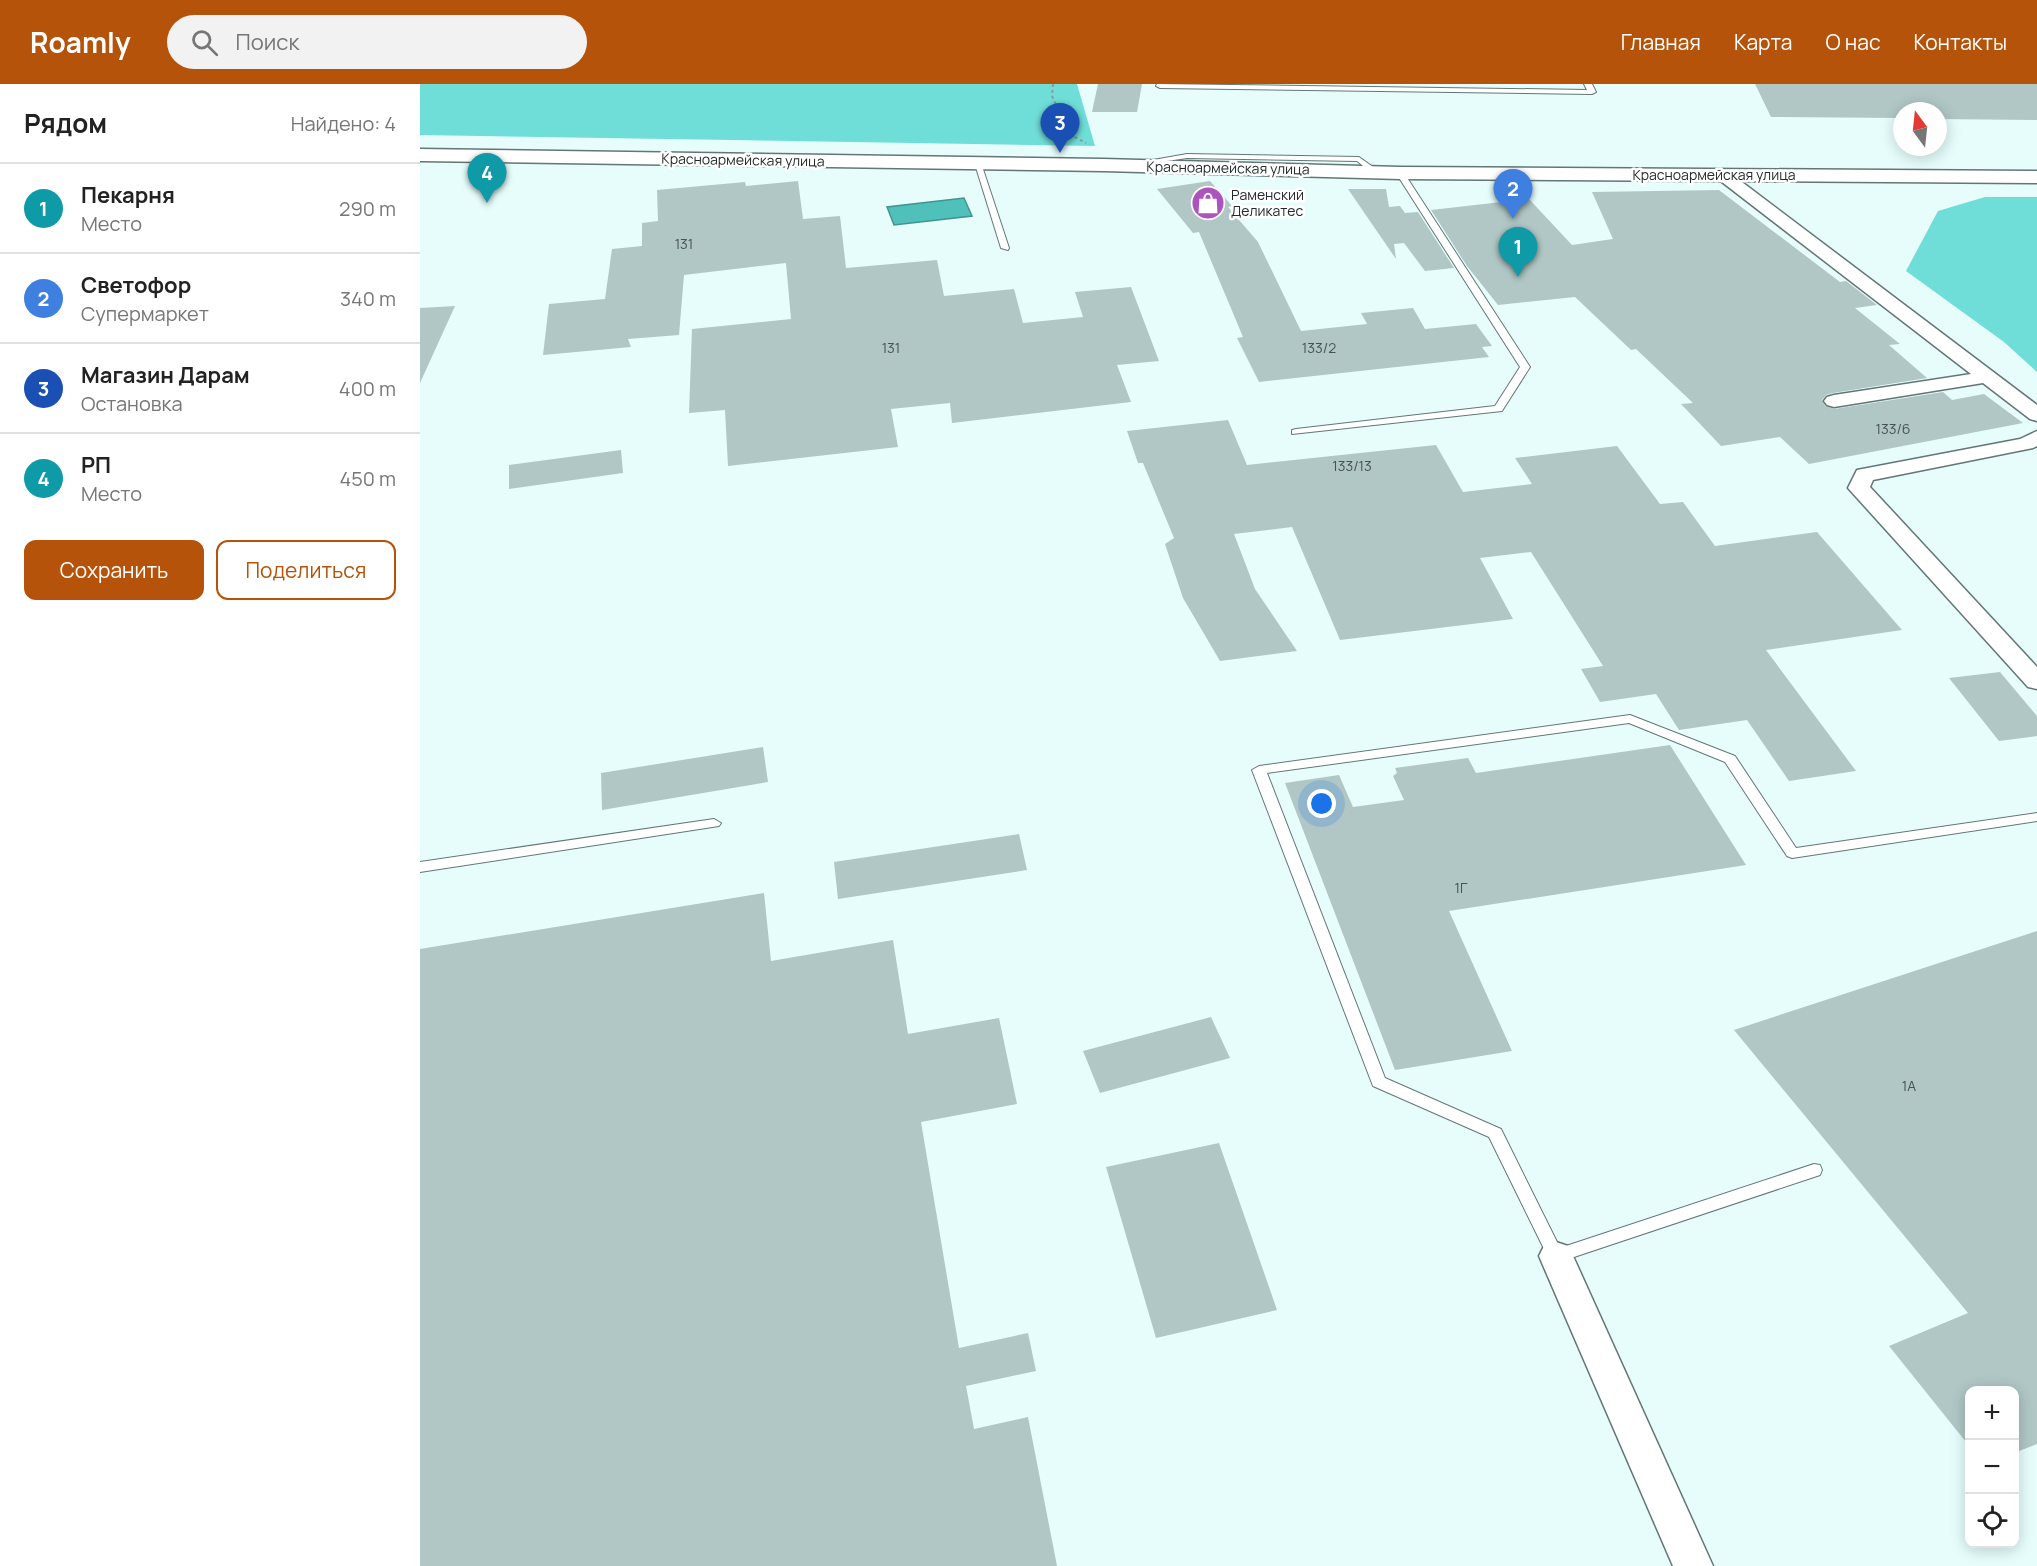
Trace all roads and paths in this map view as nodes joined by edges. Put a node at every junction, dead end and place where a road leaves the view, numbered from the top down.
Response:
1 (1053, 84) edge
2 (1161, 84) edge
3 (1588, 84) edge
4 (420, 155) edge
5 (977, 163) junction
6 (1113, 165) junction
7 (1400, 173) junction
8 (1724, 176) junction
9 (2037, 177) edge
10 (1005, 248) dead end
11 (1987, 377) junction
12 (1834, 401) dead end
13 (2037, 415) edge
14 (1296, 432) dead end
15 (2037, 437) edge
16 (2037, 682) edge
17 (2037, 817) edge
18 (714, 823) dead end
19 (420, 867) edge
20 (1814, 1170) dead end
21 (1556, 1256) junction
22 (1693, 1566) edge

1 - 6 path
2 - 3 lane
4 - 5 street, Красноармейская улица
5 - 6 street, Красноармейская улица
5 - 10 lane
6 - 7 street, Красноармейская улица
7 - 8 street, Красноармейская улица
7 - 14 lane
8 - 9 street, Красноармейская улица
8 - 11 street
11 - 12 street
11 - 13 street
15 - 16 street
17 - 21 lane
18 - 19 lane
20 - 21 lane
21 - 22 street

